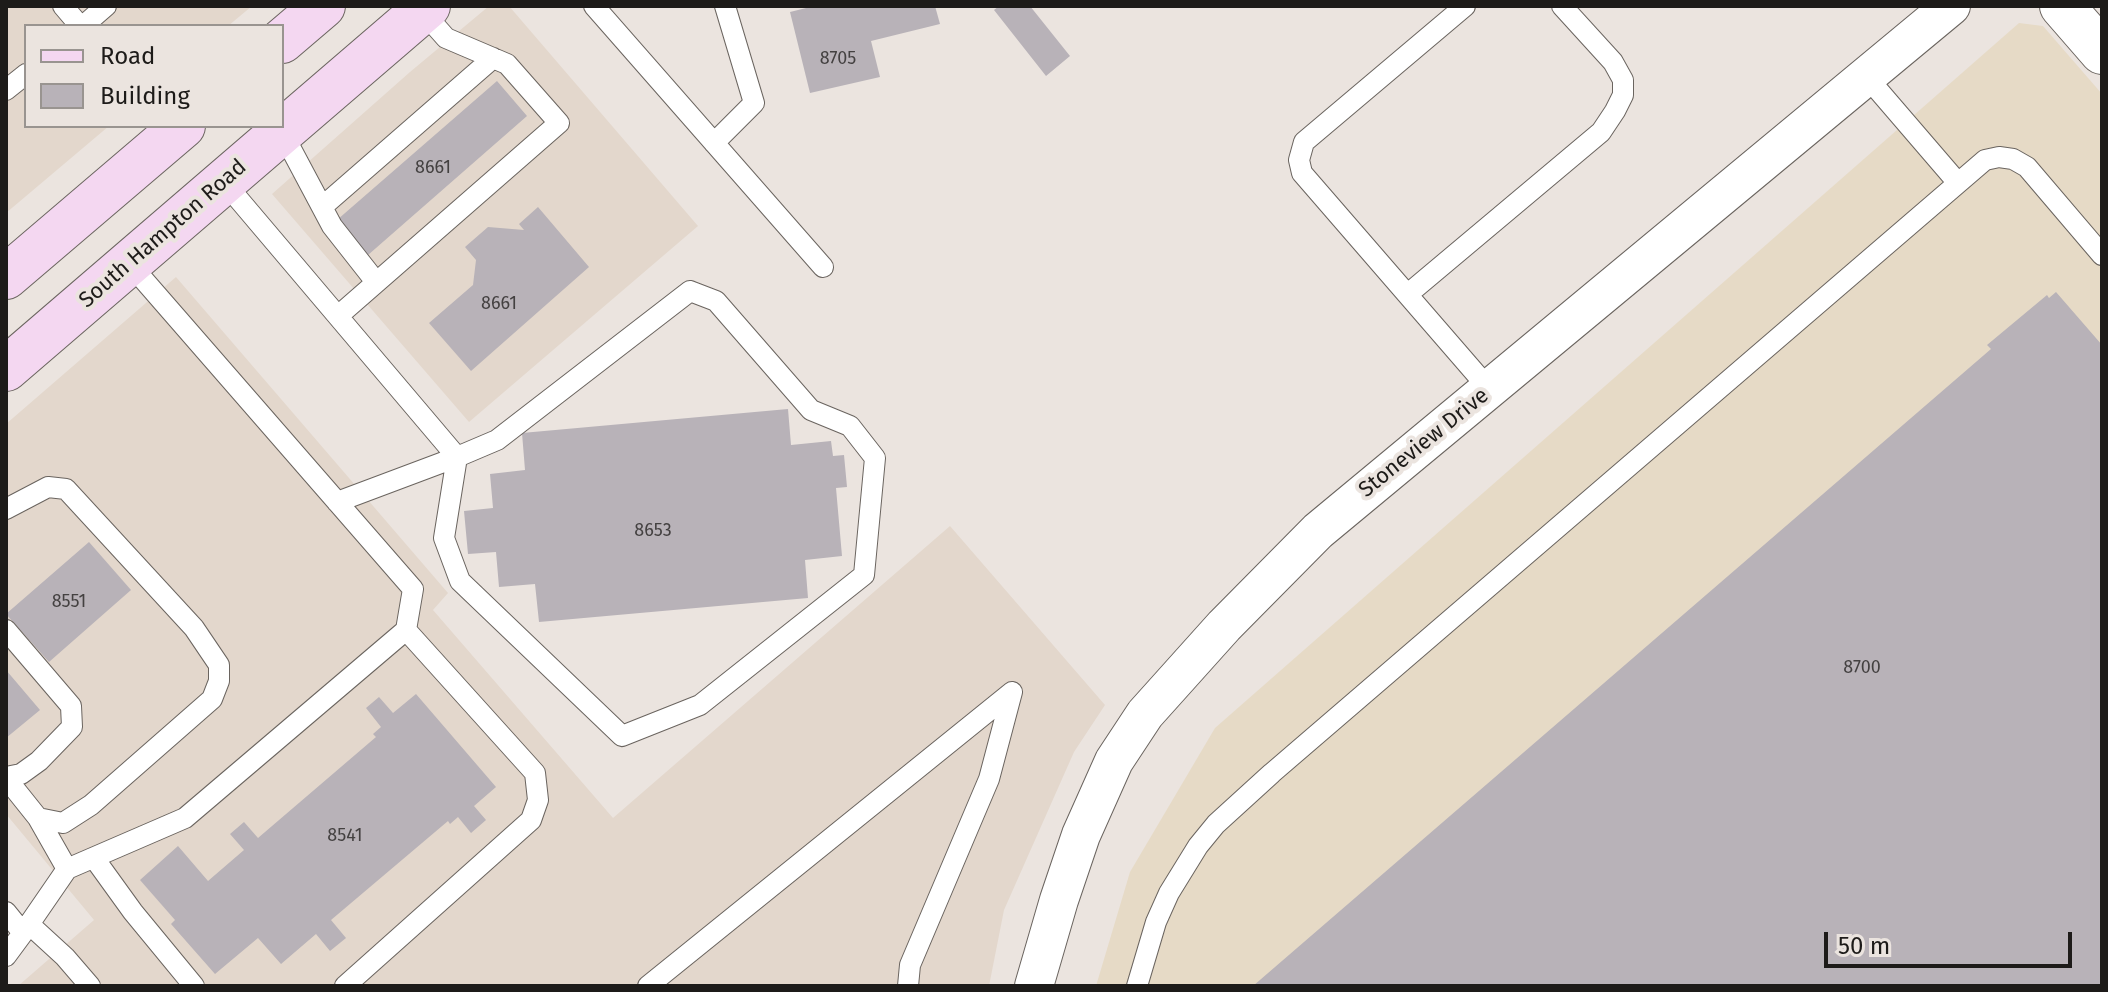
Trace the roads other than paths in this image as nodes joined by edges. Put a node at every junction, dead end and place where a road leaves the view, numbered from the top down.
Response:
1 (63, 6) edge
2 (106, 6) edge
3 (323, 6) edge
4 (594, 6) edge
5 (725, 6) edge
6 (1465, 6) edge
7 (1562, 6) edge
8 (1951, 6) edge
9 (2062, 6) edge
10 (425, 9) edge
11 (80, 24) edge
12 (84, 24) edge
13 (284, 39) edge
14 (2102, 52) edge
15 (493, 58) junction
16 (24, 76) edge
17 (1866, 76) junction
18 (6, 90) edge
19 (178, 128) edge
20 (282, 132) junction
21 (714, 143) junction
22 (224, 182) junction
23 (1958, 183) junction
24 (322, 207) junction
25 (2102, 255) edge
26 (129, 263) junction
27 (823, 267) dead end
28 (6, 277) edge
29 (376, 282) junction
30 (1408, 294) junction
31 (338, 316) junction
32 (6, 369) edge
33 (1490, 390) junction
34 (457, 457) junction
35 (337, 502) junction
36 (6, 509) edge
37 (6, 630) edge
38 (406, 630) junction
39 (6, 778) edge
40 (38, 818) junction
41 (94, 858) junction
42 (67, 869) junction
43 (6, 912) edge
44 (26, 928) junction
45 (6, 956) edge
46 (90, 986) edge
47 (194, 986) edge
48 (345, 986) edge
49 (648, 986) edge
50 (908, 986) edge
51 (1034, 986) edge
52 (1137, 986) edge

1 - 11 lane
2 - 12 lane
3 - 13 main road
4 - 21 lane
5 - 21 lane
6 - 30 lane
7 - 30 lane
8 - 17 street, Stoneview Drive
9 - 14 street
10 - 15 lane
10 - 20 main road, South Hampton Road
15 - 24 lane
15 - 29 lane
16 - 18 lane
17 - 23 lane
17 - 33 street, Stoneview Drive
19 - 22 main road
19 - 28 main road
20 - 22 main road, South Hampton Road
20 - 24 lane
21 - 27 lane
22 - 26 main road, South Hampton Road
22 - 31 lane
23 - 25 lane
23 - 52 lane
24 - 29 lane
26 - 32 main road, South Hampton Road
26 - 35 lane
29 - 31 lane
30 - 33 lane
31 - 34 lane
33 - 51 street, Stoneview Drive
34 - 34 lane
34 - 35 lane
35 - 38 lane
36 - 40 lane
37 - 39 lane
38 - 41 lane
38 - 48 lane
39 - 40 lane
40 - 42 lane
41 - 42 lane
41 - 47 lane
42 - 44 lane
43 - 44 lane
44 - 45 lane
44 - 46 lane
49 - 50 lane

